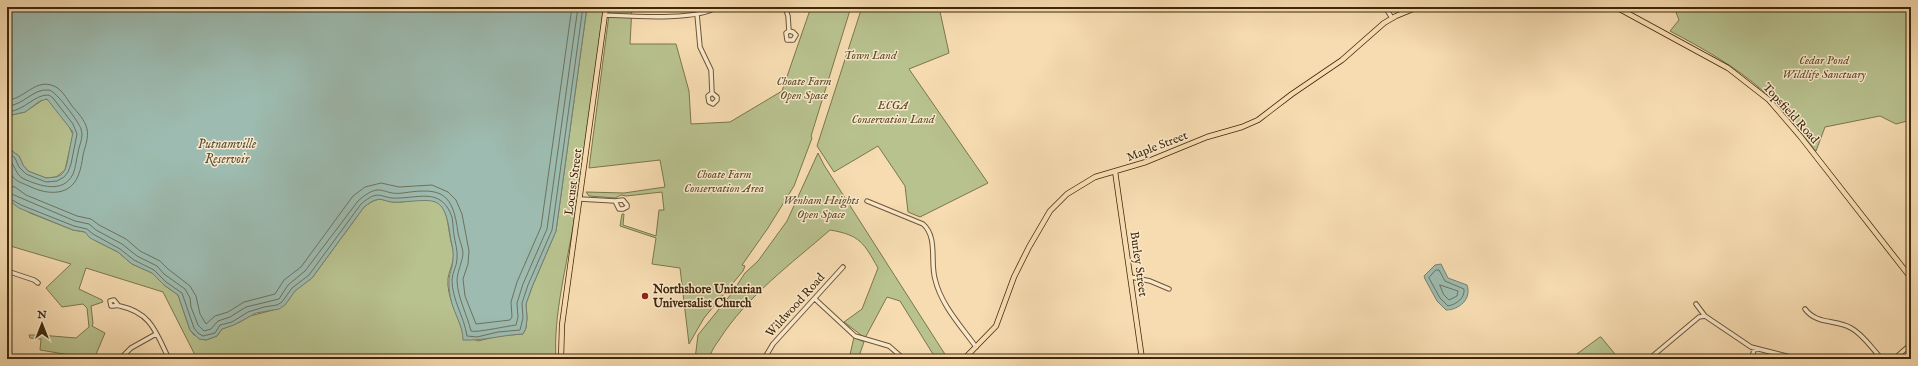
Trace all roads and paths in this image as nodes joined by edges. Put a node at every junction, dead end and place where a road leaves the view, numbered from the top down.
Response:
1 (606, 7) edge
2 (716, 7) edge
3 (785, 7) edge
4 (1385, 7) edge
5 (1418, 7) edge
6 (1616, 7) edge
7 (697, 14) junction
8 (605, 15) junction
9 (1392, 18) junction
10 (789, 31) dead end
11 (712, 93) dead end
12 (1115, 171) junction
13 (580, 199) junction
14 (615, 201) dead end
15 (867, 202) dead end
16 (843, 267) dead end
17 (7, 271) edge
18 (1131, 276) junction
19 (1911, 278) edge
20 (38, 284) dead end
21 (1169, 289) dead end
22 (815, 299) junction
23 (1696, 304) dead end
24 (118, 305) dead end
25 (1805, 309) dead end
26 (1706, 316) junction
27 (156, 334) junction
28 (1911, 344) edge
29 (976, 347) junction
30 (1754, 348) junction
31 (120, 359) edge
32 (169, 359) edge
33 (561, 359) edge
34 (764, 359) edge
35 (904, 359) edge
36 (964, 359) edge
37 (1141, 359) edge
38 (1649, 359) edge
39 (1751, 359) edge
40 (1798, 359) edge
41 (1882, 359) edge
42 (1894, 359) edge

1 - 8 main road, Locust Street
2 - 7 street
3 - 10 street
4 - 9 street
5 - 9 main road, Maple Street
6 - 19 main road, Topsfield Road
7 - 8 street
7 - 11 street
8 - 13 main road, Locust Street
9 - 12 main road, Maple Street
12 - 18 main road, Burley Street
12 - 29 main road, Maple Street
13 - 14 street
13 - 33 main road, Locust Street
15 - 29 street
16 - 22 street, Wildwood Road
17 - 20 street
18 - 21 street
18 - 37 main road, Burley Street
22 - 34 street, Wildwood Road
22 - 35 street
23 - 26 street
24 - 27 street
25 - 41 street
26 - 30 street
26 - 38 street
27 - 31 street
27 - 32 street
28 - 42 street
29 - 36 main road, Maple Street
30 - 39 street
30 - 40 street

